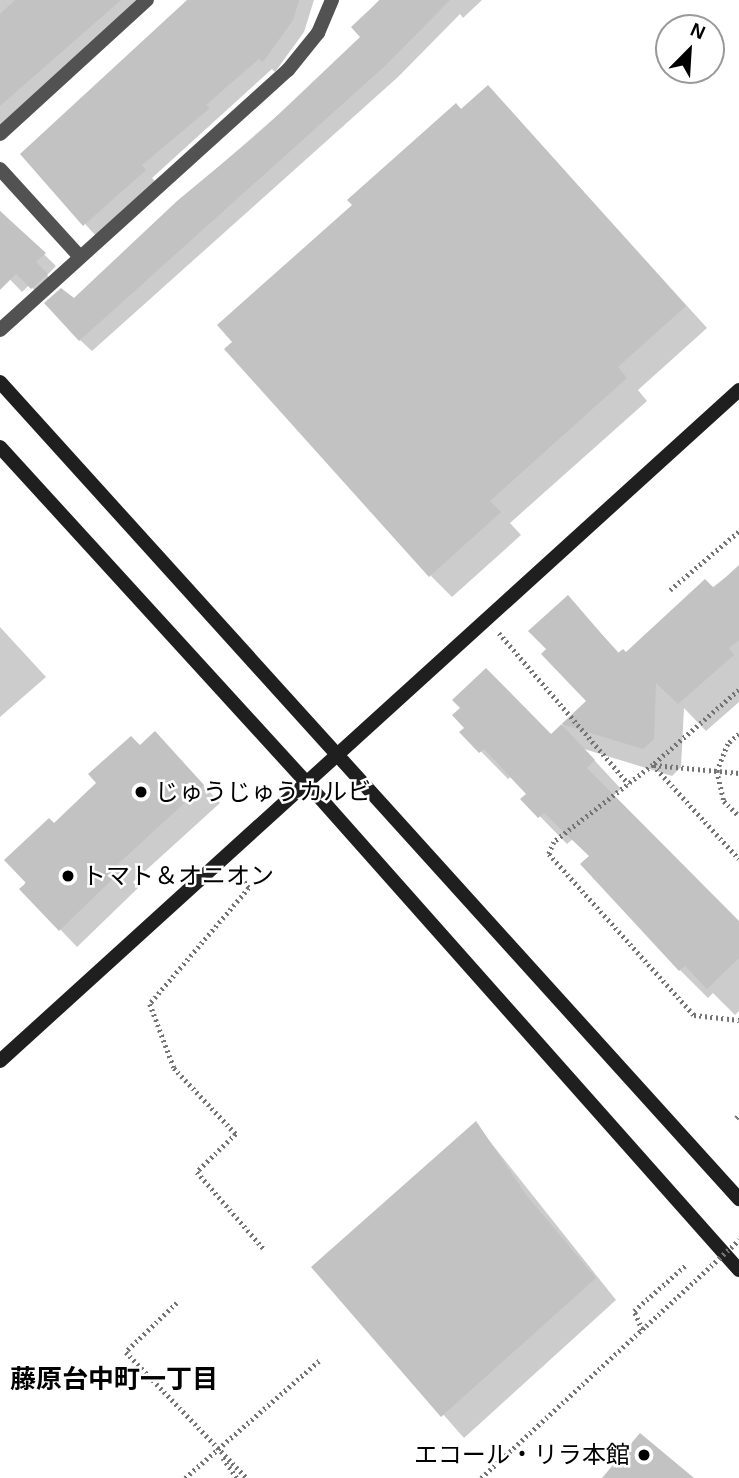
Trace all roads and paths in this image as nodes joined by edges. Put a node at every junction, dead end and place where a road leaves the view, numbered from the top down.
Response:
1 (147, 0) edge
2 (332, 0) edge
3 (0, 134) edge
4 (0, 169) edge
5 (80, 257) junction
6 (0, 330) edge
7 (0, 382) edge
8 (739, 390) edge
9 (0, 447) edge
10 (739, 531) edge
11 (670, 590) dead end
12 (486, 618) junction
13 (739, 690) edge
14 (739, 734) edge
15 (338, 752) junction
16 (653, 765) junction
17 (717, 771) junction
18 (739, 773) edge
19 (305, 781) junction
20 (629, 784) junction
21 (739, 816) edge
22 (739, 859) edge
23 (241, 877) dead end
24 (739, 1020) edge
25 (0, 1061) edge
26 (739, 1199) edge
27 (739, 1240) edge
28 (263, 1248) dead end
29 (687, 1264) dead end
30 (739, 1270) edge
31 (177, 1303) dead end
32 (644, 1328) junction
33 (320, 1360) dead end
34 (216, 1449) junction
35 (185, 1478) edge
36 (237, 1478) edge
37 (247, 1478) edge
38 (481, 1478) edge

1 - 3 street
2 - 5 street
4 - 5 street
5 - 6 street
7 - 15 street
8 - 12 street
9 - 19 street
10 - 11 path
12 - 15 street
12 - 20 path
13 - 16 path
14 - 17 path
15 - 19 street
15 - 26 street
16 - 17 path
16 - 20 path
16 - 22 path
17 - 18 path
17 - 21 path
19 - 25 street
19 - 30 street
20 - 24 path
23 - 28 path
27 - 32 path, bridge
29 - 32 path
31 - 34 path
32 - 38 path
33 - 34 path
34 - 35 path
34 - 36 path
34 - 37 path

